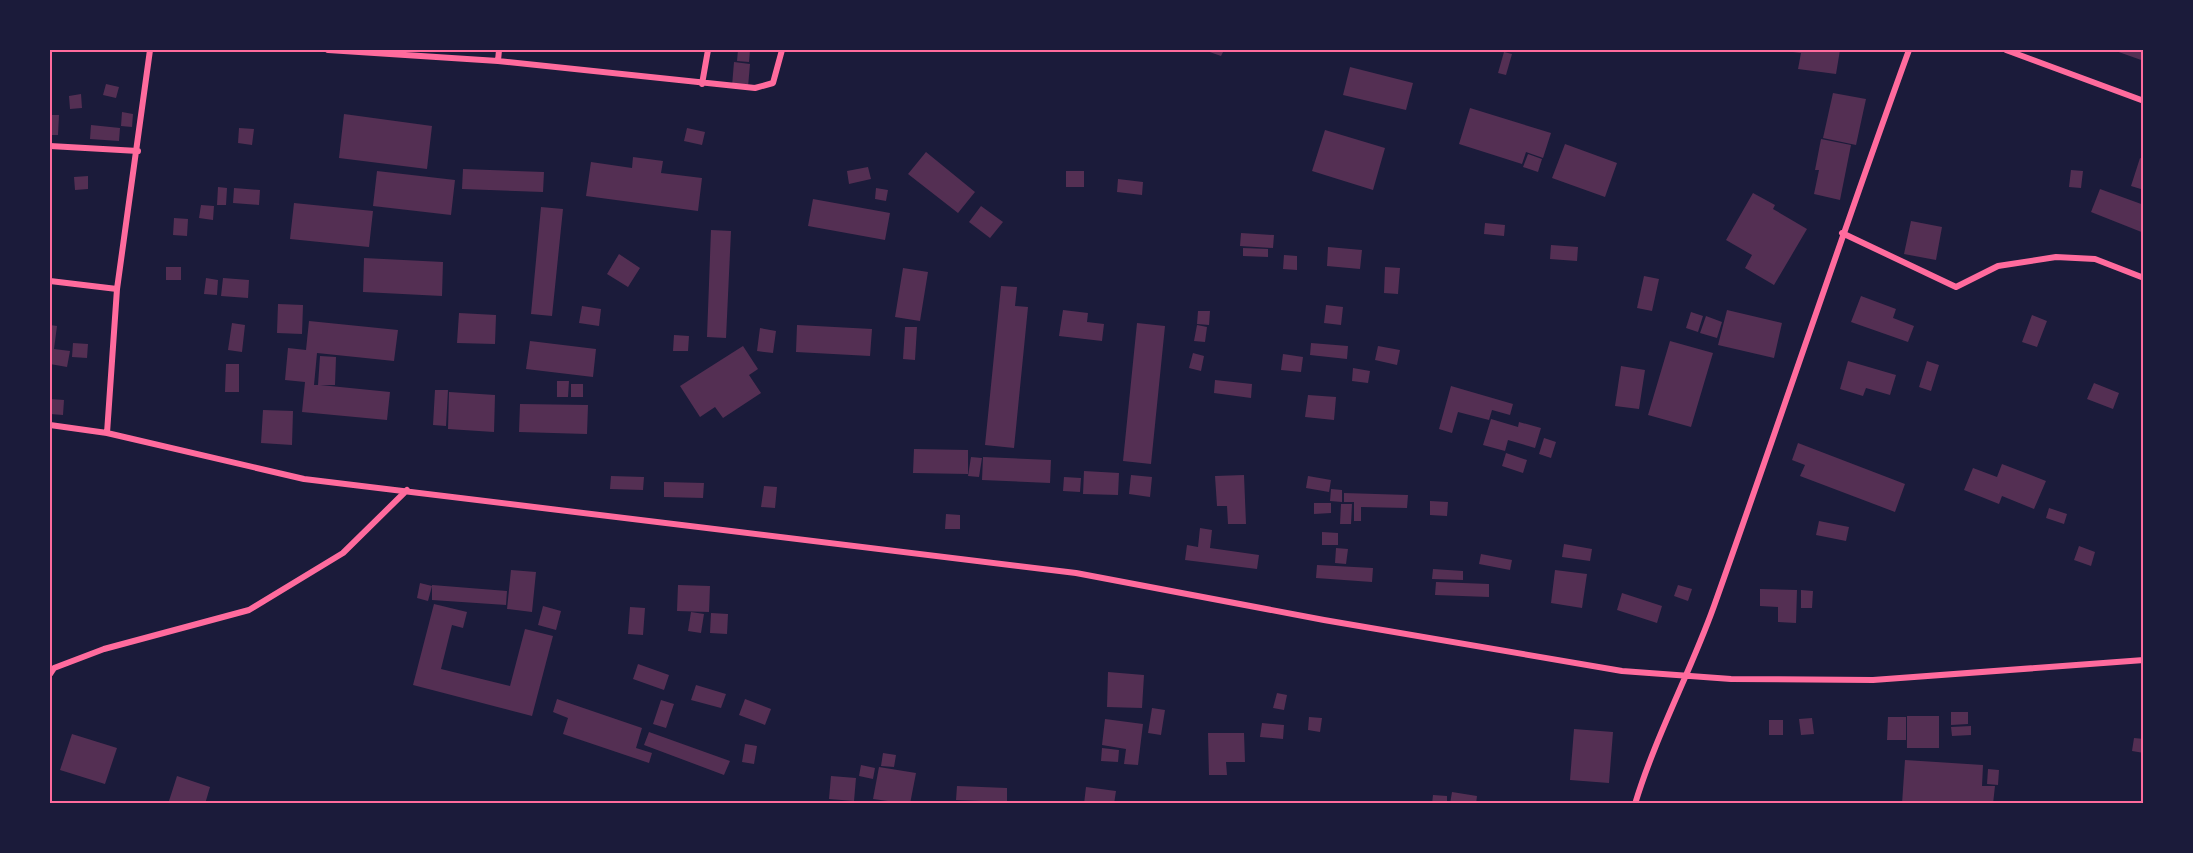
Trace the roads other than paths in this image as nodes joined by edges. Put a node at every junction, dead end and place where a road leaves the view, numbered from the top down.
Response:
1 (150, 50) edge
2 (328, 50) edge
3 (499, 50) edge
4 (708, 50) edge
5 (782, 50) edge
6 (1909, 50) edge
7 (2006, 50) edge
8 (498, 61) junction
9 (702, 84) junction
10 (2144, 101) edge
11 (50, 146) edge
12 (138, 151) junction
13 (1842, 233) junction
14 (2144, 278) edge
15 (50, 281) edge
16 (117, 289) junction
17 (50, 425) edge
18 (107, 433) junction
19 (407, 490) junction
20 (2144, 660) edge
21 (50, 674) edge
22 (1684, 676) junction
23 (1635, 804) edge

1 - 12 street
2 - 8 street
3 - 8 street
4 - 9 street
5 - 9 street
6 - 13 street
7 - 10 street
8 - 9 street
11 - 12 street
12 - 16 street
13 - 14 street
13 - 22 street
15 - 16 street
16 - 18 street
17 - 18 street
18 - 19 street
19 - 21 street
19 - 22 street
20 - 22 street
22 - 23 street

